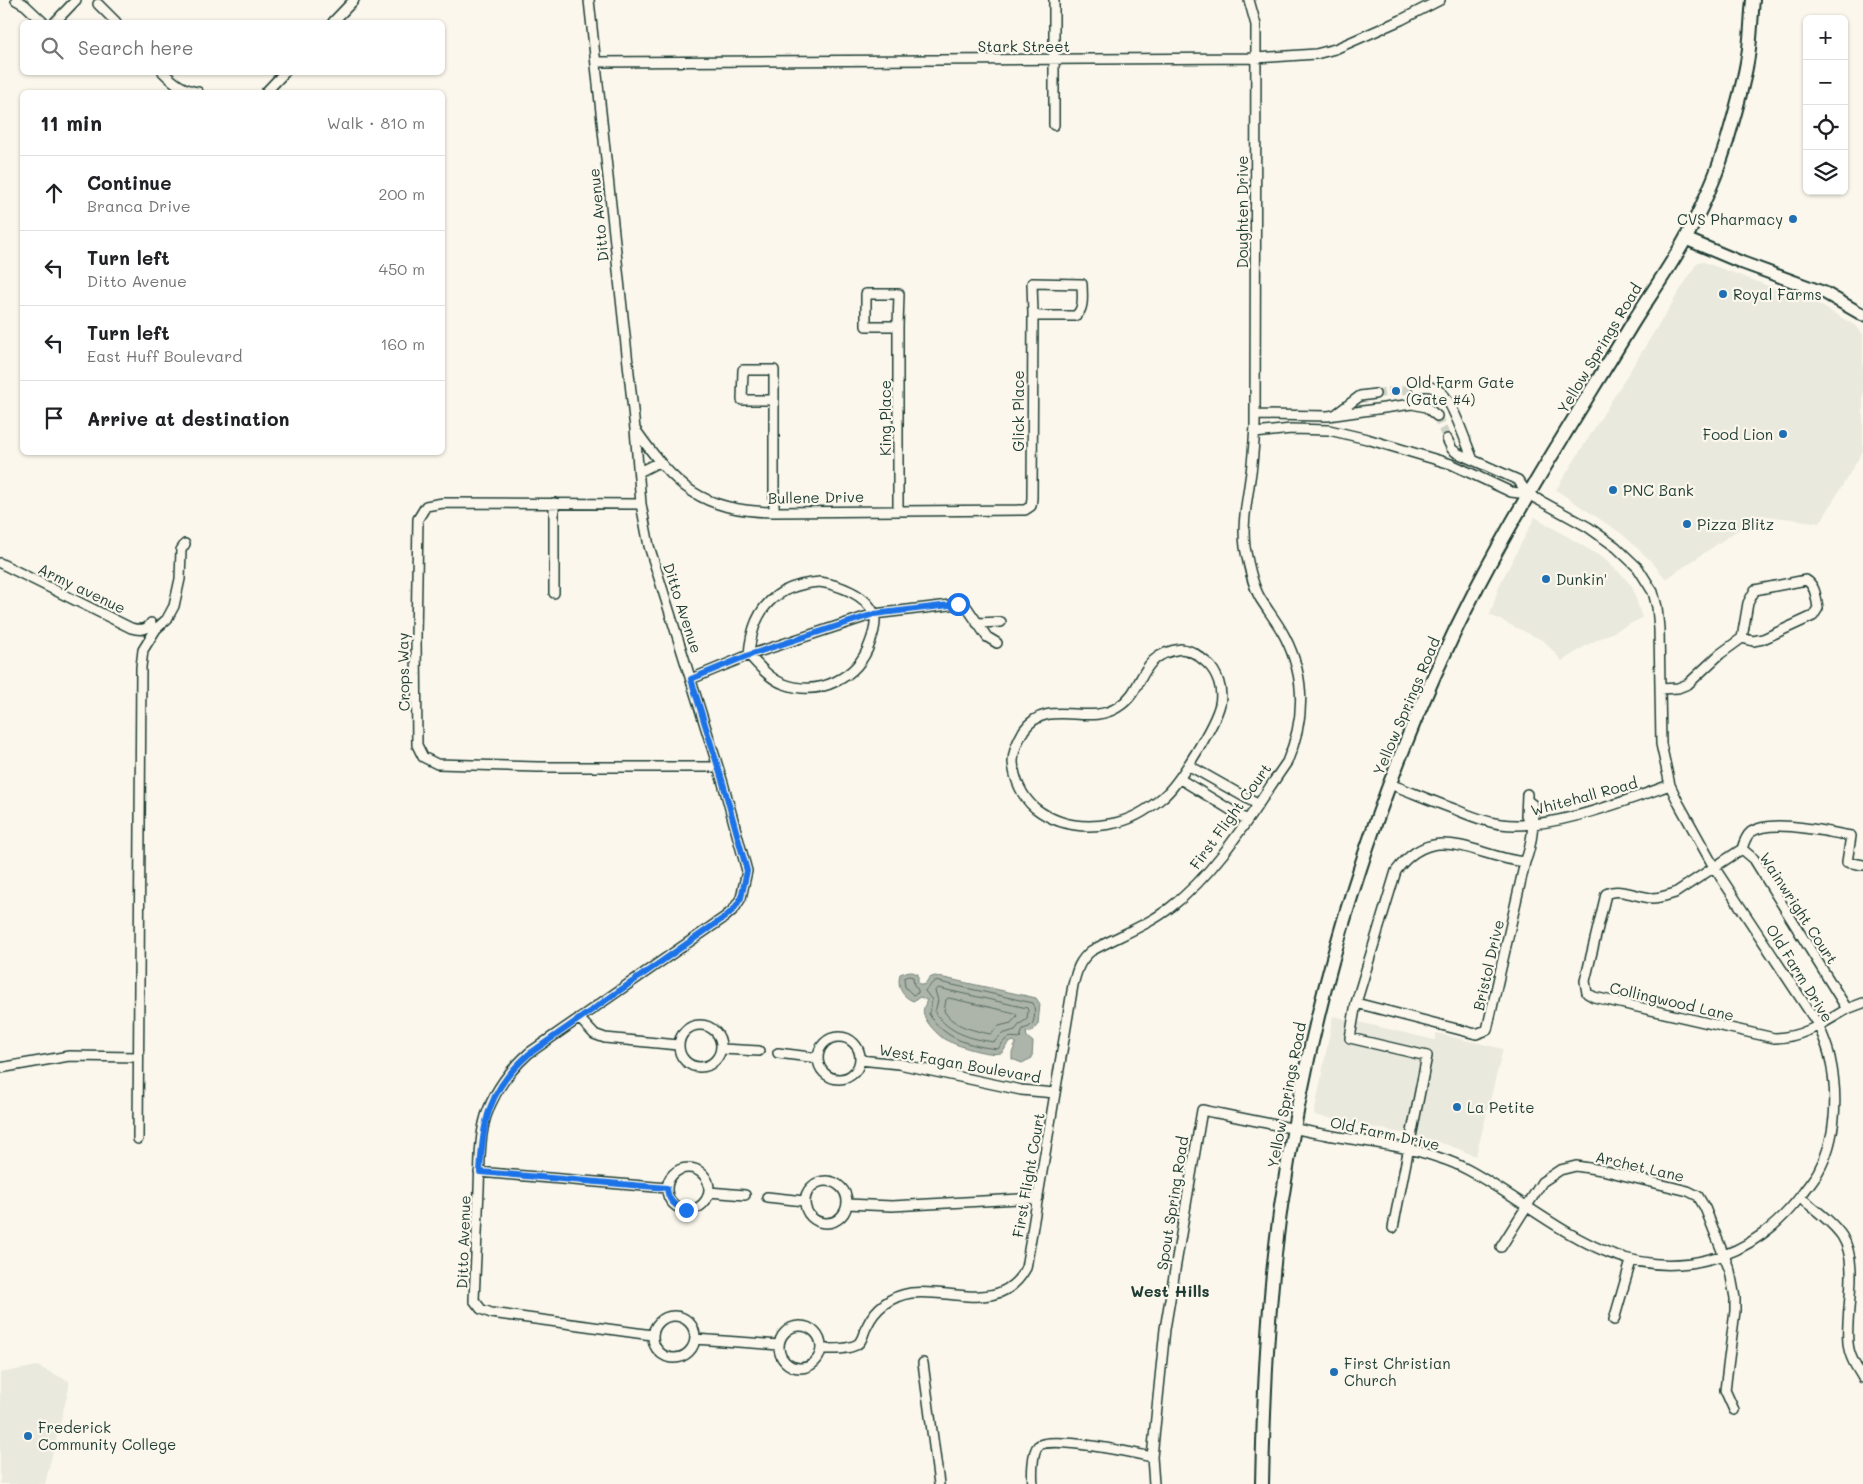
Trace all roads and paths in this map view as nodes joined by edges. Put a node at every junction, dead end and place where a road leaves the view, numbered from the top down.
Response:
1 (16, 0) edge
2 (76, 0) edge
3 (354, 0) edge
4 (589, 0) edge
5 (1054, 0) edge
6 (1248, 0) edge
7 (1440, 0) edge
8 (1753, 0) edge
9 (98, 4) dead end
10 (41, 20) edge
11 (57, 20) edge
12 (114, 20) edge
13 (335, 20) edge
14 (1256, 58) junction
15 (1055, 59) junction
16 (596, 62) junction
17 (166, 75) edge
18 (283, 75) edge
19 (187, 90) edge
20 (268, 90) edge
21 (1054, 125) dead end
22 (1686, 239) junction
23 (1033, 313) junction
24 (1863, 315) edge
25 (898, 326) junction
26 (1417, 388) tunnel mouth
27 (1375, 394) tunnel mouth
28 (774, 400) junction
29 (1255, 415) junction
30 (1336, 415) junction
31 (1438, 416) tunnel mouth
32 (635, 428) junction
33 (1255, 429) junction
34 (1447, 439) tunnel mouth
35 (1473, 460) junction
36 (659, 462) junction
37 (639, 472) junction
38 (1528, 494) junction
39 (554, 503) junction
40 (641, 504) junction
41 (1029, 508) joint
42 (898, 510) junction
43 (774, 512) junction
44 (185, 544) dead end
45 (0, 563) edge
46 (554, 593) dead end
47 (874, 614) junction
48 (1002, 622) dead end
49 (151, 623) dead end
50 (977, 623) junction
51 (1742, 638) junction
52 (997, 643) dead end
53 (749, 655) junction
54 (691, 679) junction
55 (1660, 689) junction
56 (1188, 765) junction
57 (718, 767) junction
58 (1180, 779) junction
59 (1390, 784) junction
60 (1670, 785) junction
61 (1528, 797) dead end
62 (1257, 804) junction
63 (1247, 820) junction
64 (1531, 824) junction
65 (1742, 849) junction
66 (1525, 862) junction
67 (1863, 865) edge
68 (1714, 867) junction
69 (1356, 1003) junction
70 (1863, 1003) edge
71 (1847, 1010) junction
72 (579, 1018) junction
73 (1819, 1026) junction
74 (678, 1045) junction
75 (722, 1049) junction
76 (759, 1051) dead end
77 (778, 1053) dead end
78 (138, 1057) junction
79 (818, 1058) junction
80 (860, 1060) junction
81 (0, 1068) edge
82 (1055, 1093) junction
83 (1294, 1129) junction
84 (138, 1139) dead end
85 (1408, 1149) junction
86 (480, 1172) junction
87 (667, 1188) junction
88 (709, 1192) junction
89 (744, 1195) dead end
90 (1800, 1196) junction
91 (768, 1197) dead end
92 (1038, 1198) junction
93 (804, 1201) junction
94 (847, 1204) junction
95 (1527, 1206) junction
96 (1393, 1228) dead end
97 (1501, 1248) dead end
98 (1724, 1256) junction
99 (1632, 1261) junction
100 (1614, 1320) dead end
101 (652, 1335) junction
102 (695, 1339) junction
103 (779, 1345) junction
104 (822, 1349) junction
105 (923, 1363) dead end
106 (1863, 1378) edge
107 (1734, 1410) dead end
108 (1152, 1457) junction
109 (939, 1484) edge
110 (1032, 1484) edge
111 (1154, 1484) edge
112 (1262, 1484) edge

1 - 10 street
2 - 11 street
3 - 13 street
4 - 16 street, Ditto Avenue
5 - 15 street
6 - 14 street, Doughten Drive
7 - 14 street, Stark Street
8 - 22 main road, Yellow Springs Road
9 - 12 street
14 - 15 street, Stark Street
14 - 29 street, Doughten Drive
15 - 16 street, Stark Street
15 - 21 street
16 - 32 street, Ditto Avenue
17 - 19 street
18 - 20 street
22 - 24 street
22 - 38 main road, Yellow Springs Road
23 - 23 street, Glick Place
23 - 41 street, Glick Place
25 - 25 street, King Place
25 - 42 street, King Place
26 - 35 street
27 - 30 street
28 - 28 street
28 - 43 street
29 - 30 street
29 - 33 street, Doughten Drive
30 - 31 street
32 - 36 street, Bullene Drive
32 - 37 street, Ditto Avenue
33 - 38 street
33 - 62 street, First Flight Court
34 - 35 street
35 - 38 street
36 - 37 street
36 - 43 street, Bullene Drive
37 - 40 street, Ditto Avenue
38 - 55 street, Old Farm Drive
38 - 59 main road, Yellow Springs Road
39 - 40 street, Crops Way
39 - 46 street
39 - 57 street, Crops Way
40 - 54 street, Ditto Avenue
41 - 42 street, Bullene Drive
42 - 43 street, Bullene Drive
44 - 78 street
45 - 49 street, Army avenue
47 - 50 street
47 - 53 street
47 - 53 street
47 - 53 street
48 - 50 street
50 - 52 street
51 - 51 street
51 - 55 street
53 - 54 street
54 - 57 street, Ditto Avenue
55 - 60 street, Old Farm Drive
56 - 58 street
56 - 58 street
56 - 62 street
57 - 72 street, Ditto Avenue
58 - 63 street
59 - 64 street, Whitehall Road
59 - 83 main road, Yellow Springs Road
60 - 64 street, Whitehall Road
60 - 68 street, Old Farm Drive
61 - 64 street, Bristol Drive
62 - 63 street, First Flight Court
63 - 82 street, First Flight Court
64 - 66 street, Bristol Drive
65 - 67 street, Wainwright Court
65 - 68 street, Wainwright Court
65 - 71 street, Wainwright Court
66 - 69 street
66 - 69 street, Bristol Drive
68 - 73 street, Old Farm Drive
68 - 73 street, Collingwood Lane
69 - 85 street
70 - 71 street
71 - 73 street
72 - 74 street
72 - 86 street, Ditto Avenue
73 - 90 street, Old Farm Drive
74 - 75 street
74 - 75 street
75 - 76 street
77 - 79 street
78 - 81 street
78 - 84 street
79 - 80 street
79 - 80 street
80 - 82 street, West Fagan Boulevard
82 - 92 street, First Flight Court
83 - 85 street, Old Farm Drive
83 - 108 street, Spout Spring Road
83 - 112 main road, Yellow Springs Road
85 - 95 street, Old Farm Drive
85 - 96 street
86 - 87 street
86 - 101 street, Ditto Avenue
87 - 88 street
87 - 88 street
88 - 89 street
90 - 98 street, Old Farm Drive
90 - 106 street
91 - 93 street
92 - 94 street
92 - 104 street, First Flight Court
93 - 94 street
93 - 94 street
95 - 97 street, Archet Lane
95 - 98 street, Archet Lane
95 - 99 street, Old Farm Drive
98 - 99 street, Old Farm Drive
98 - 107 street, Archet Lane
99 - 100 street
101 - 102 street
101 - 102 street
102 - 103 street
103 - 104 street
103 - 104 street
105 - 109 street
108 - 110 street
108 - 111 street, Spout Spring Road

